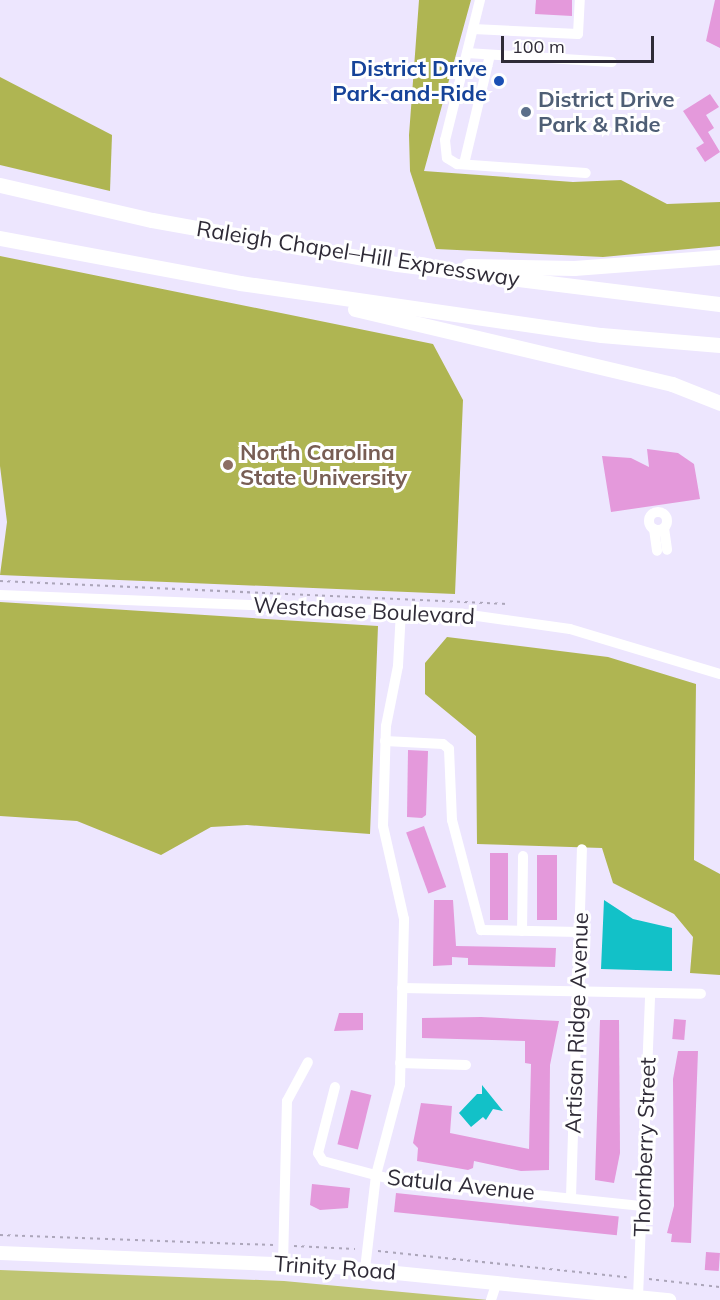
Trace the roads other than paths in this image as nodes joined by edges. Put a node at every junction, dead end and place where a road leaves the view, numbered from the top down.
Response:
1 (480, 0) edge
2 (580, 0) edge
3 (473, 28) junction
4 (467, 53) junction
5 (489, 55) junction
6 (612, 62) dead end
7 (464, 164) junction
8 (586, 173) dead end
9 (0, 185) edge
10 (0, 238) edge
11 (720, 257) edge
12 (397, 264) junction
13 (240, 283) junction
14 (720, 304) edge
15 (720, 345) edge
16 (720, 403) edge
17 (659, 528) dead end
18 (662, 550) dead end
19 (0, 595) edge
20 (401, 611) junction
21 (720, 674) edge
22 (385, 741) junction
23 (582, 849) dead end
24 (523, 856) dead end
25 (522, 931) junction
26 (579, 932) junction
27 (402, 988) junction
28 (578, 993) junction
29 (701, 994) dead end
30 (650, 997) junction
31 (308, 1062) dead end
32 (400, 1063) junction
33 (466, 1065) dead end
34 (335, 1087) dead end
35 (376, 1175) junction
36 (571, 1197) junction
37 (643, 1206) junction
38 (0, 1253) edge
39 (283, 1264) junction
40 (365, 1269) junction
41 (497, 1282) junction
42 (638, 1297) junction
43 (491, 1300) edge
44 (669, 1300) edge

1 - 3 street
2 - 3 street
3 - 4 street
4 - 5 street
4 - 7 street
5 - 6 street
5 - 7 street
7 - 8 street
9 - 12 highway, Raleigh Chapel–Hill Expressway
10 - 13 highway, Raleigh Chapel–Hill Expressway
11 - 12 highway
12 - 14 highway, Raleigh Chapel–Hill Expressway
13 - 15 highway, Raleigh Chapel–Hill Expressway
13 - 16 highway
17 - 18 street
19 - 20 street, Westchase Boulevard
20 - 21 street, Westchase Boulevard
20 - 22 street
22 - 25 street
22 - 27 street
23 - 26 street, Artisan Ridge Avenue
24 - 25 street
25 - 26 street
26 - 28 street, Artisan Ridge Avenue
27 - 28 street
27 - 32 street
28 - 30 street
28 - 36 street, Artisan Ridge Avenue
29 - 30 street
30 - 37 street, Thornberry Street
31 - 39 street
32 - 33 street
32 - 35 street
34 - 35 street, Satula Avenue
35 - 36 street, Satula Avenue
35 - 40 street
36 - 37 street, Satula Avenue
37 - 42 street, Thornberry Street
38 - 39 main road, Trinity Road
39 - 40 main road, Trinity Road
40 - 41 main road, Trinity Road
41 - 42 main road, Trinity Road
41 - 43 street
42 - 44 main road, Trinity Road

